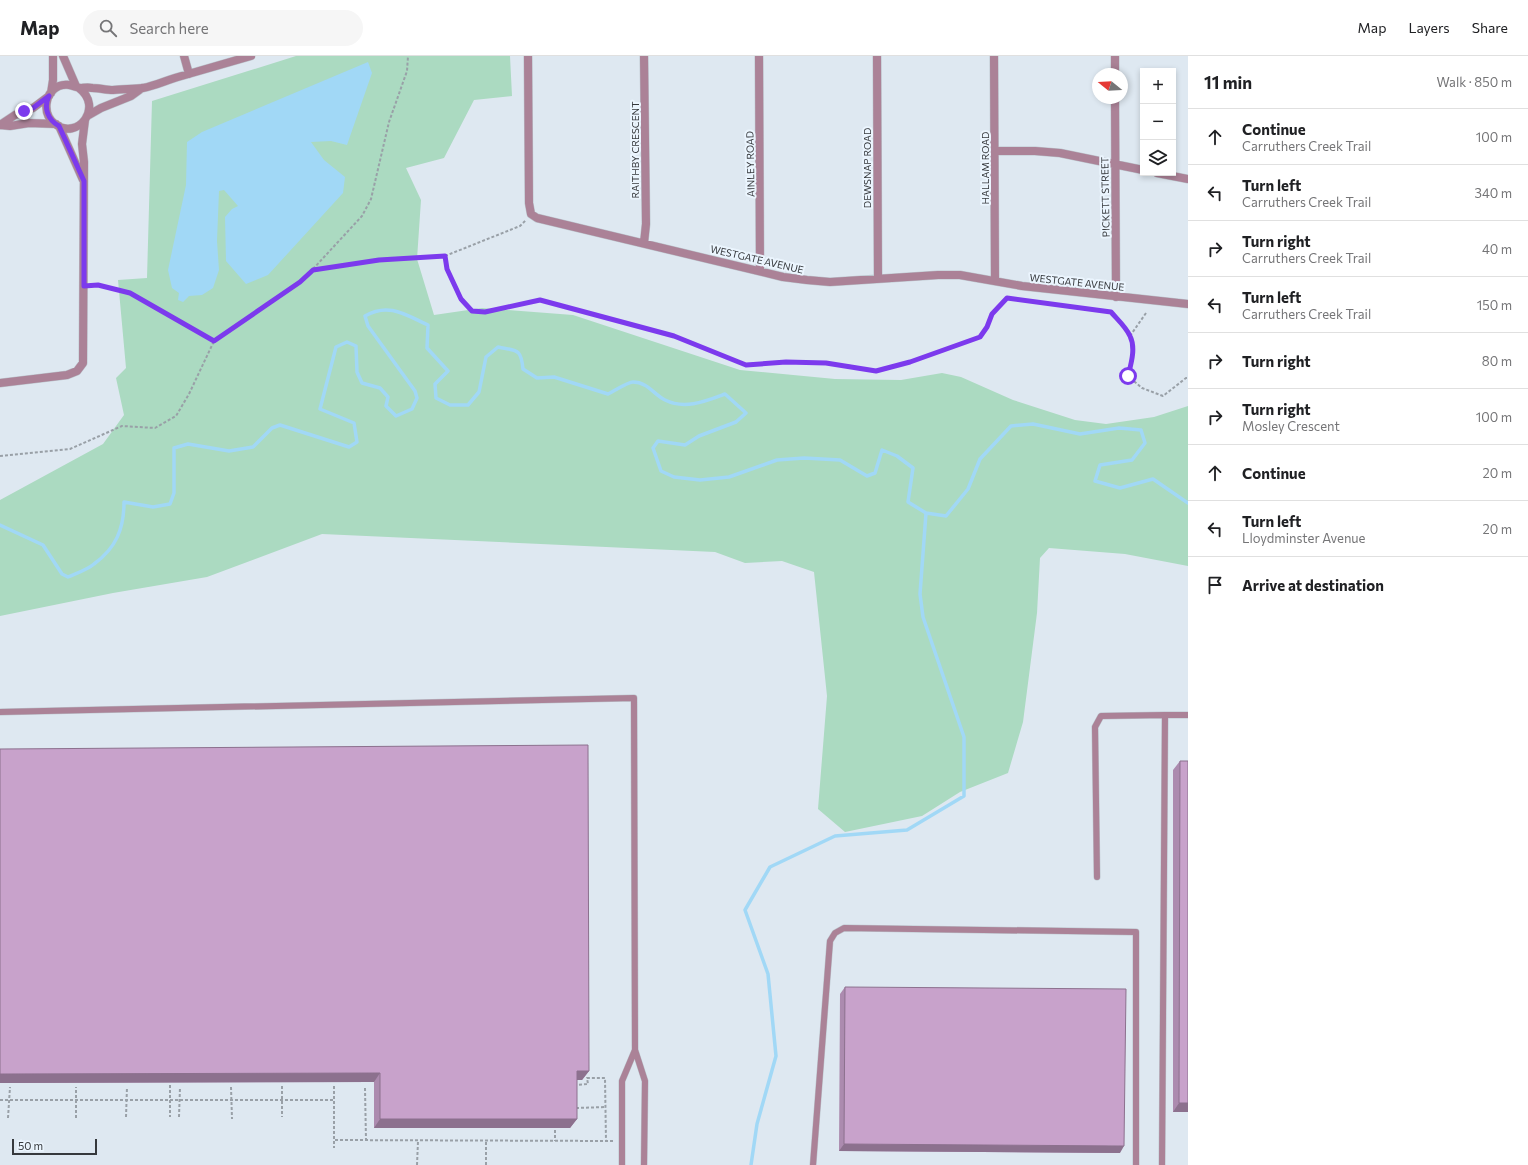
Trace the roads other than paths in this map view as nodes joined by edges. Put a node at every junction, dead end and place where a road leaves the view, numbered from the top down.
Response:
1 (53, 56) edge
2 (63, 56) edge
3 (184, 56) edge
4 (251, 56) edge
5 (528, 56) edge
6 (644, 56) edge
7 (758, 56) edge
8 (876, 56) edge
9 (994, 56) edge
10 (1115, 56) edge
11 (1115, 68) edge
12 (189, 74) junction
13 (78, 87) junction
14 (143, 88) junction
15 (50, 95) junction
16 (1115, 104) edge
17 (86, 118) junction
18 (0, 125) edge
19 (58, 125) junction
20 (994, 151) junction
21 (1115, 165) junction
22 (1140, 169) edge
23 (1172, 176) edge
24 (1188, 179) edge
25 (84, 181) junction
26 (644, 243) junction
27 (760, 271) junction
28 (878, 279) junction
29 (995, 280) junction
30 (1116, 297) junction
31 (1188, 304) edge
32 (0, 383) edge
33 (0, 712) edge
34 (1165, 715) junction
35 (1188, 715) edge
36 (1097, 877) dead end
37 (635, 1050) junction
38 (622, 1165) edge
39 (644, 1165) edge
40 (813, 1165) edge
41 (1136, 1165) edge
42 (1162, 1165) edge

1 - 15 street
2 - 13 street
3 - 12 street
4 - 12 street
5 - 26 street, WESTGATE AVENUE
6 - 26 street, RAITHBY CRESCENT
7 - 27 street, AINLEY ROAD
8 - 28 street, DEWSNAP ROAD
9 - 20 street, HALLAM ROAD
10 - 11 street
12 - 14 street
13 - 14 street
13 - 15 street
13 - 17 street
14 - 17 street
15 - 18 street
15 - 19 street
16 - 21 street, PICKETT STREET
17 - 19 street
17 - 25 street
18 - 19 street
19 - 25 street
20 - 21 street
20 - 29 street, HALLAM ROAD
21 - 22 street
21 - 30 street, PICKETT STREET
23 - 24 street
25 - 32 street
26 - 27 street, WESTGATE AVENUE
27 - 28 street, WESTGATE AVENUE
28 - 29 street, WESTGATE AVENUE
29 - 30 street, WESTGATE AVENUE
30 - 31 street, WESTGATE AVENUE
33 - 37 lane
34 - 35 lane
34 - 36 lane
34 - 42 lane
37 - 38 lane
37 - 39 lane
40 - 41 lane

